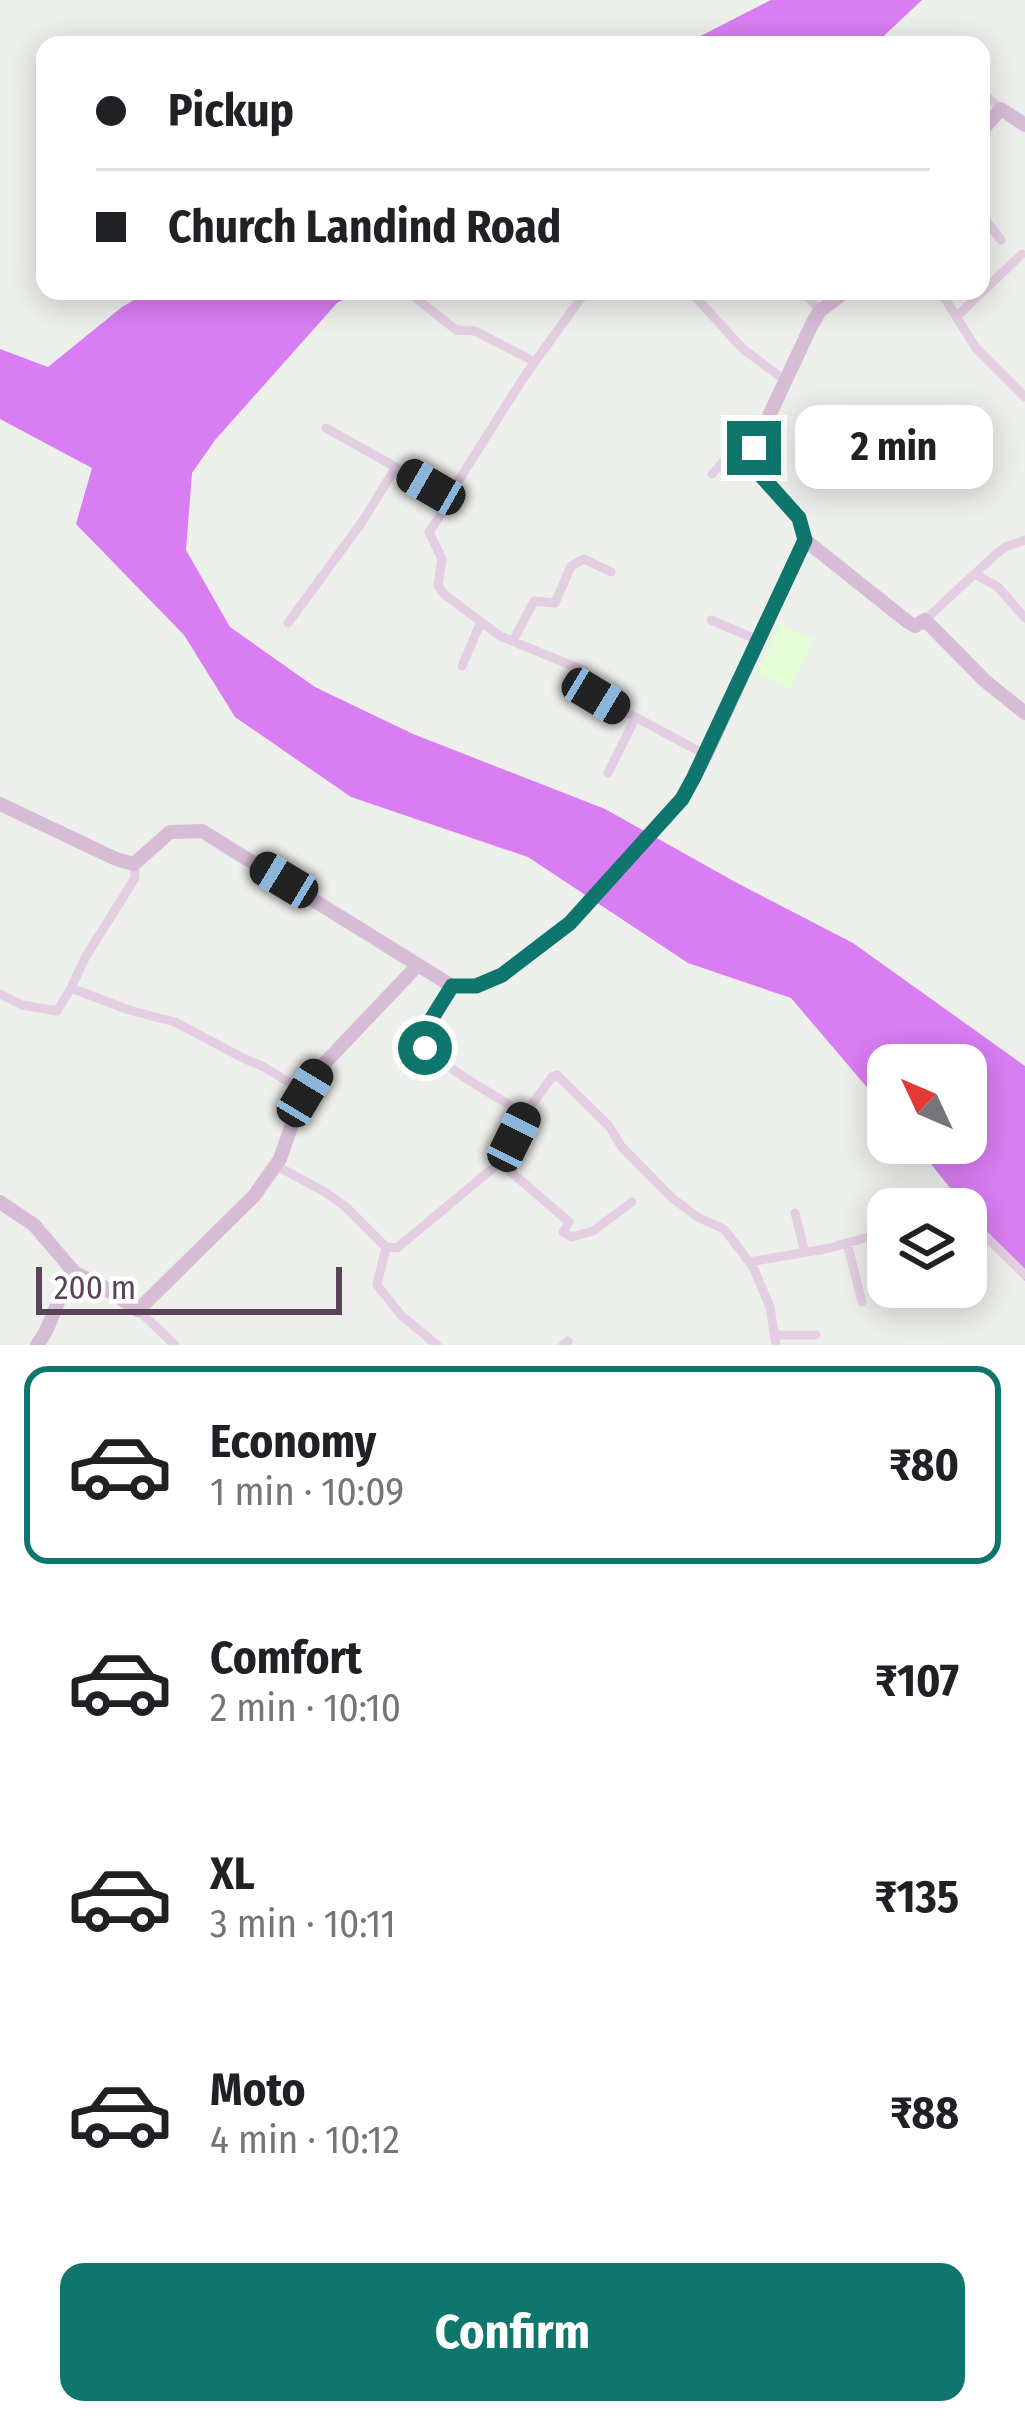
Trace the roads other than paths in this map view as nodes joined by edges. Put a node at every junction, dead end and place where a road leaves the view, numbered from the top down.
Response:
1 (990, 100) edge
2 (1001, 110) junction
3 (990, 121) edge
4 (1025, 125) edge
5 (990, 226) edge
6 (1001, 240) dead end
7 (1022, 254) edge
8 (990, 285) edge
9 (418, 300) edge
10 (579, 300) edge
11 (698, 300) edge
12 (811, 300) edge
13 (834, 300) edge
14 (946, 300) edge
15 (974, 300) edge
16 (820, 311) junction
17 (957, 316) junction
18 (535, 362) junction
19 (786, 381) junction
20 (1025, 397) edge
21 (326, 428) dead end
22 (752, 462) junction
23 (396, 467) junction
24 (712, 474) dead end
25 (452, 491) junction
26 (805, 540) junction
27 (1025, 540) edge
28 (611, 572) dead end
29 (975, 574) junction
30 (1025, 618) edge
31 (711, 620) dead end
32 (925, 620) junction
33 (482, 622) junction
34 (288, 623) dead end
35 (758, 640) junction
36 (513, 641) junction
37 (462, 666) dead end
38 (1025, 712) edge
39 (635, 718) junction
40 (706, 754) junction
41 (608, 773) dead end
42 (0, 803) edge
43 (134, 864) junction
44 (418, 965) junction
45 (452, 986) junction
46 (70, 988) junction
47 (0, 994) edge
48 (305, 1093) junction
49 (525, 1114) junction
50 (505, 1159) junction
51 (275, 1165) junction
52 (0, 1202) edge
53 (632, 1202) dead end
54 (795, 1214) dead end
55 (867, 1237) edge
56 (987, 1238) edge
57 (847, 1243) junction
58 (386, 1247) junction
59 (805, 1252) junction
60 (749, 1262) junction
61 (75, 1273) junction
62 (1025, 1275) edge
63 (862, 1302) dead end
64 (138, 1310) junction
65 (816, 1335) dead end
66 (775, 1340) edge
67 (37, 1345) edge
68 (175, 1345) edge
69 (437, 1345) edge

1 - 2 street
2 - 3 main road
2 - 4 main road
5 - 6 street
7 - 8 street
9 - 18 street
10 - 18 street
11 - 19 street
12 - 16 street
13 - 16 main road
14 - 17 street
15 - 17 street
16 - 19 main road
17 - 20 street
18 - 25 street
19 - 22 main road
21 - 23 street
22 - 24 street
22 - 26 main road
23 - 25 street
23 - 34 street
25 - 33 street
26 - 32 main road
26 - 35 main road
27 - 29 street
28 - 36 street
29 - 30 street
29 - 32 street
31 - 35 street
32 - 38 main road
33 - 36 street
33 - 37 street
35 - 40 main road
36 - 39 street
39 - 40 street
39 - 41 street
40 - 45 main road
42 - 43 main road
43 - 44 main road
43 - 46 street
44 - 45 main road
44 - 48 main road
45 - 49 street
46 - 47 street
46 - 48 street
48 - 51 main road
49 - 50 street
49 - 60 street
50 - 53 street
50 - 58 street
51 - 58 street
51 - 64 main road
52 - 61 main road
54 - 59 street
55 - 57 street
56 - 62 street
57 - 59 street
57 - 63 street
58 - 69 street
59 - 60 street
60 - 66 street
61 - 64 main road
61 - 67 main road
64 - 68 street
65 - 66 street

